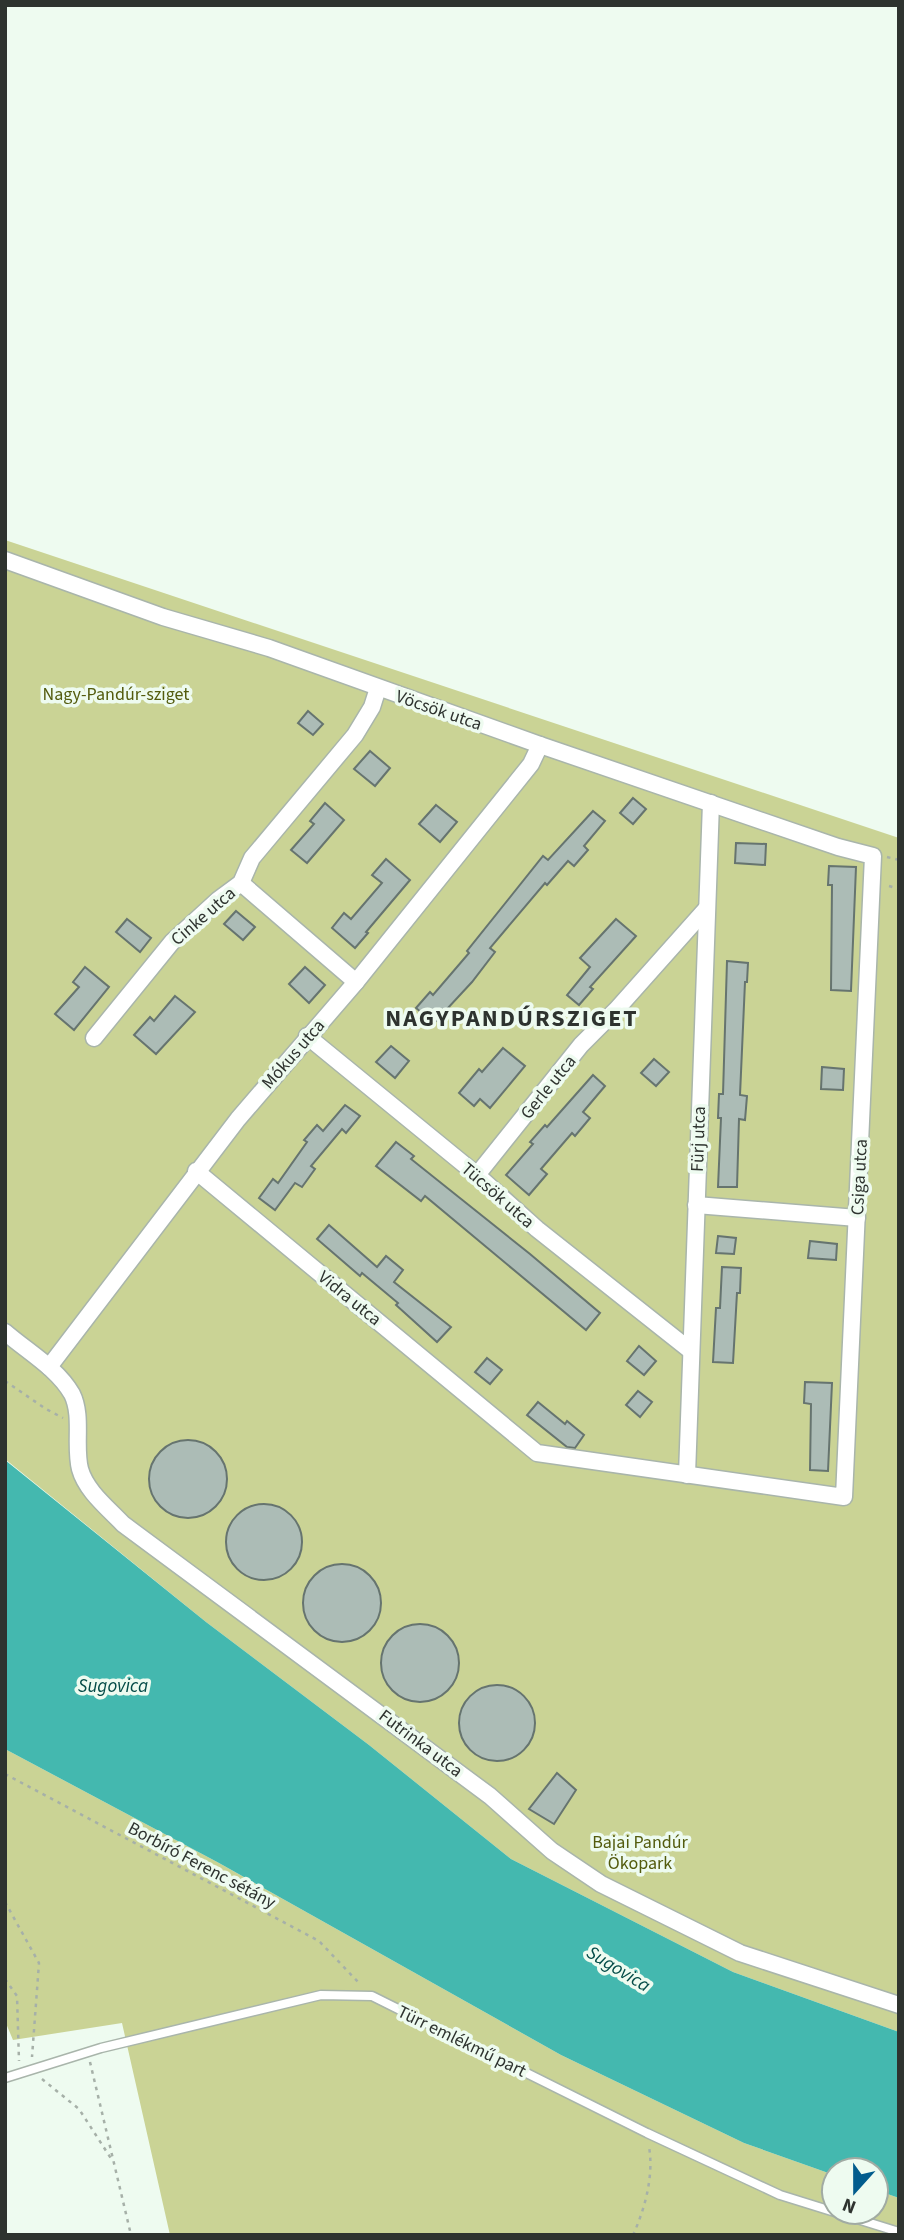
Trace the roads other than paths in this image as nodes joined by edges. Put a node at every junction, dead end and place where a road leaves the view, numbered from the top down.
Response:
1 (5, 560) edge
2 (379, 688) junction
3 (540, 746) junction
4 (711, 803) junction
5 (873, 856) joint
6 (241, 883) junction
7 (706, 909) junction
8 (356, 982) junction
9 (307, 1036) junction
10 (94, 1038) dead end
11 (196, 1171) junction
12 (477, 1175) junction
13 (696, 1205) junction
14 (857, 1219) junction
15 (5, 1332) edge
16 (691, 1351) junction
17 (49, 1367) junction
18 (687, 1475) junction
19 (844, 1497) joint
20 (899, 2006) edge
21 (5, 2078) edge
22 (899, 2232) edge

1 - 2 street, Vöcsök utca
2 - 3 street, Vöcsök utca
2 - 6 street, Cinke utca
3 - 4 street, Vöcsök utca
3 - 8 street, Mókus utca
4 - 5 street, Vöcsök utca
4 - 7 street, Fürj utca
5 - 14 street, Csiga utca
6 - 8 street
6 - 10 street, Cinke utca
7 - 12 street, Gerle utca
7 - 13 street, Fürj utca
8 - 9 street, Mókus utca
9 - 11 street, Mókus utca
9 - 12 street, Tücsök utca
11 - 17 street, Mókus utca
11 - 18 street, Vidra utca
12 - 16 street, Tücsök utca
13 - 14 street
13 - 16 street, Fürj utca
14 - 19 street, Csiga utca
15 - 17 street, Futrinka utca
16 - 18 street, Fürj utca
17 - 20 street, Futrinka utca
18 - 19 street, Vidra utca
21 - 22 lane, Türr emlékmű part

